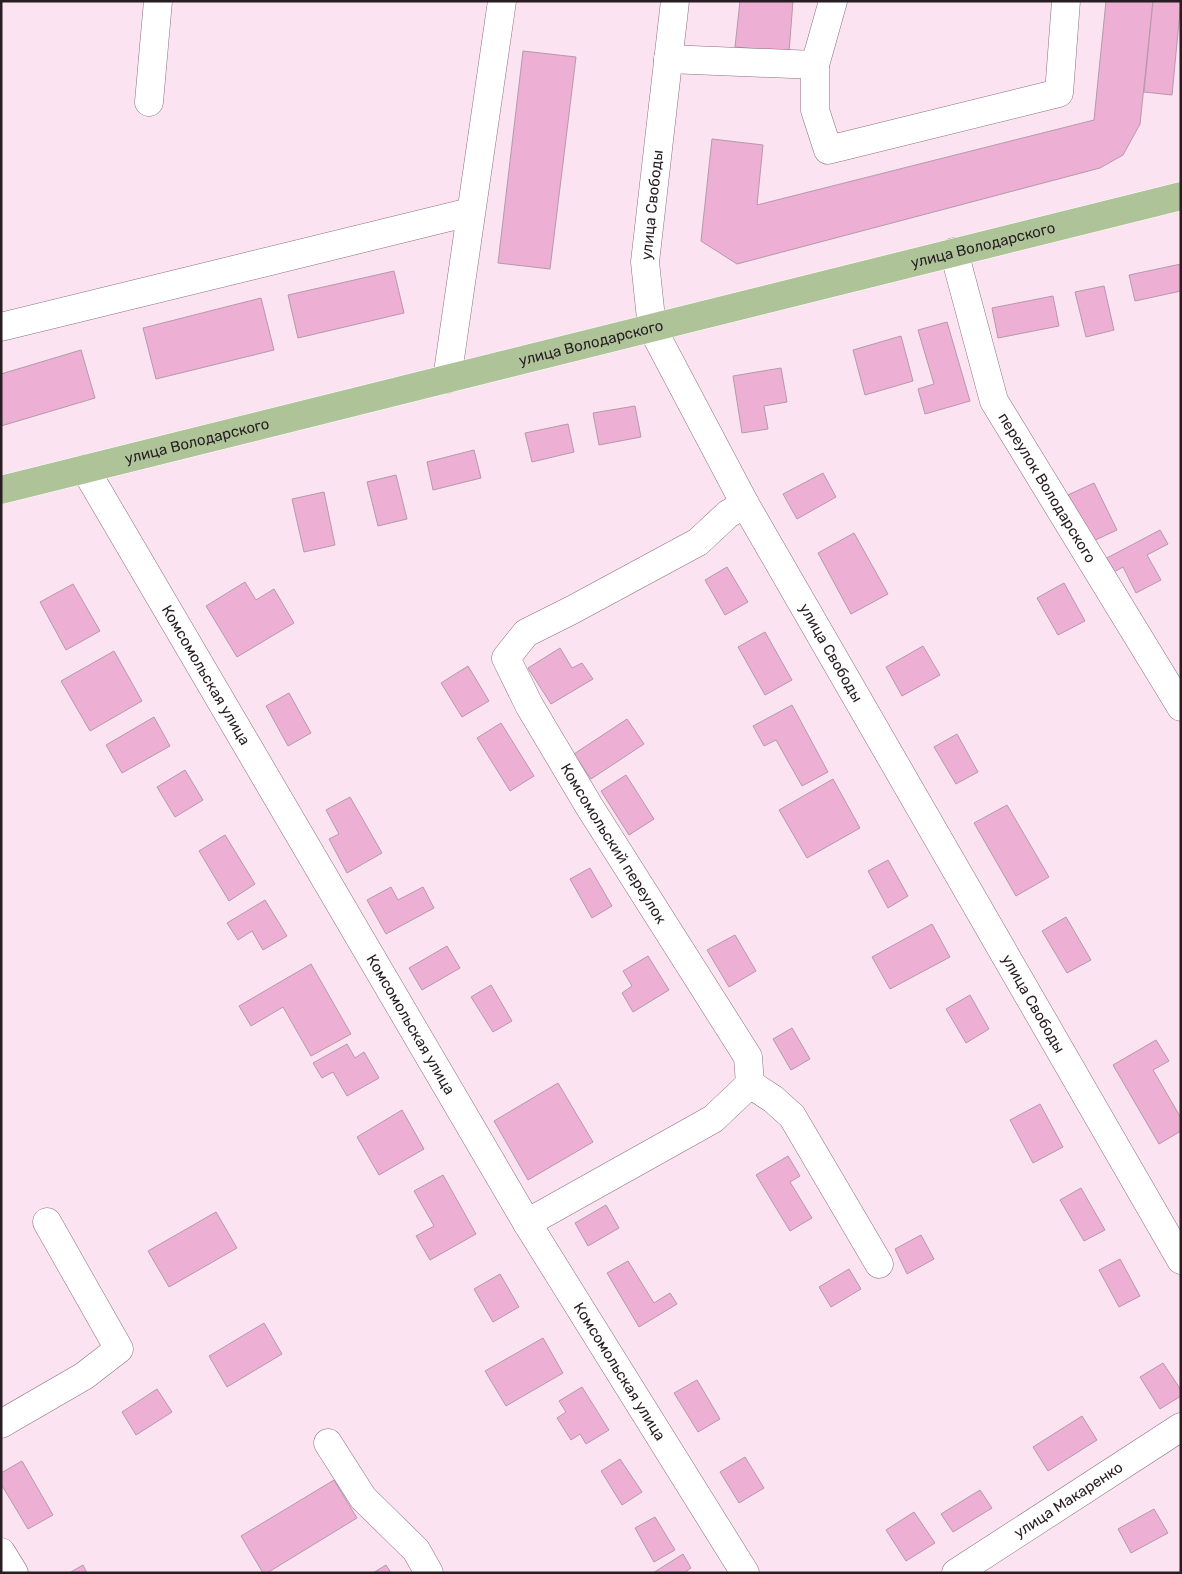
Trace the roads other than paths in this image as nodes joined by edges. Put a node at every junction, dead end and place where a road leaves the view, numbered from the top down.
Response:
1 (158, 1) edge
2 (502, 1) edge
3 (675, 1) edge
4 (833, 1) edge
5 (1066, 1) edge
6 (668, 59) junction
7 (815, 65) junction
8 (149, 102) dead end
9 (1181, 196) edge
10 (470, 212) junction
11 (954, 252) junction
12 (1, 327) edge
13 (652, 328) junction
14 (446, 379) junction
15 (86, 469) junction
16 (1, 490) edge
17 (746, 504) junction
18 (1181, 707) edge
19 (750, 1084) junction
20 (47, 1222) dead end
21 (527, 1224) junction
22 (1181, 1260) edge
23 (879, 1264) dead end
24 (1, 1424) edge
25 (1181, 1427) edge
26 (328, 1443) dead end
27 (1, 1552) edge
28 (14, 1573) edge
29 (429, 1573) edge
30 (745, 1573) edge
31 (956, 1573) edge

1 - 8 street
2 - 10 street
3 - 6 street, улица Свободы
4 - 7 street
5 - 7 street
6 - 7 street
6 - 13 street, улица Свободы
9 - 11 main road, улица Володарского
10 - 12 street
10 - 14 street
11 - 13 main road, улица Володарского
11 - 18 street, переулок Володарского
13 - 14 main road, улица Володарского
13 - 17 street, улица Свободы
14 - 15 main road, улица Володарского
15 - 16 main road, улица Володарского
15 - 21 street, Комсомольская улица
17 - 19 street, Комсомольский переулок
17 - 22 street, улица Свободы
19 - 21 street
19 - 23 street
20 - 24 street
21 - 30 street, Комсомольская улица
25 - 31 street, улица Макаренко
26 - 29 street
27 - 28 street

